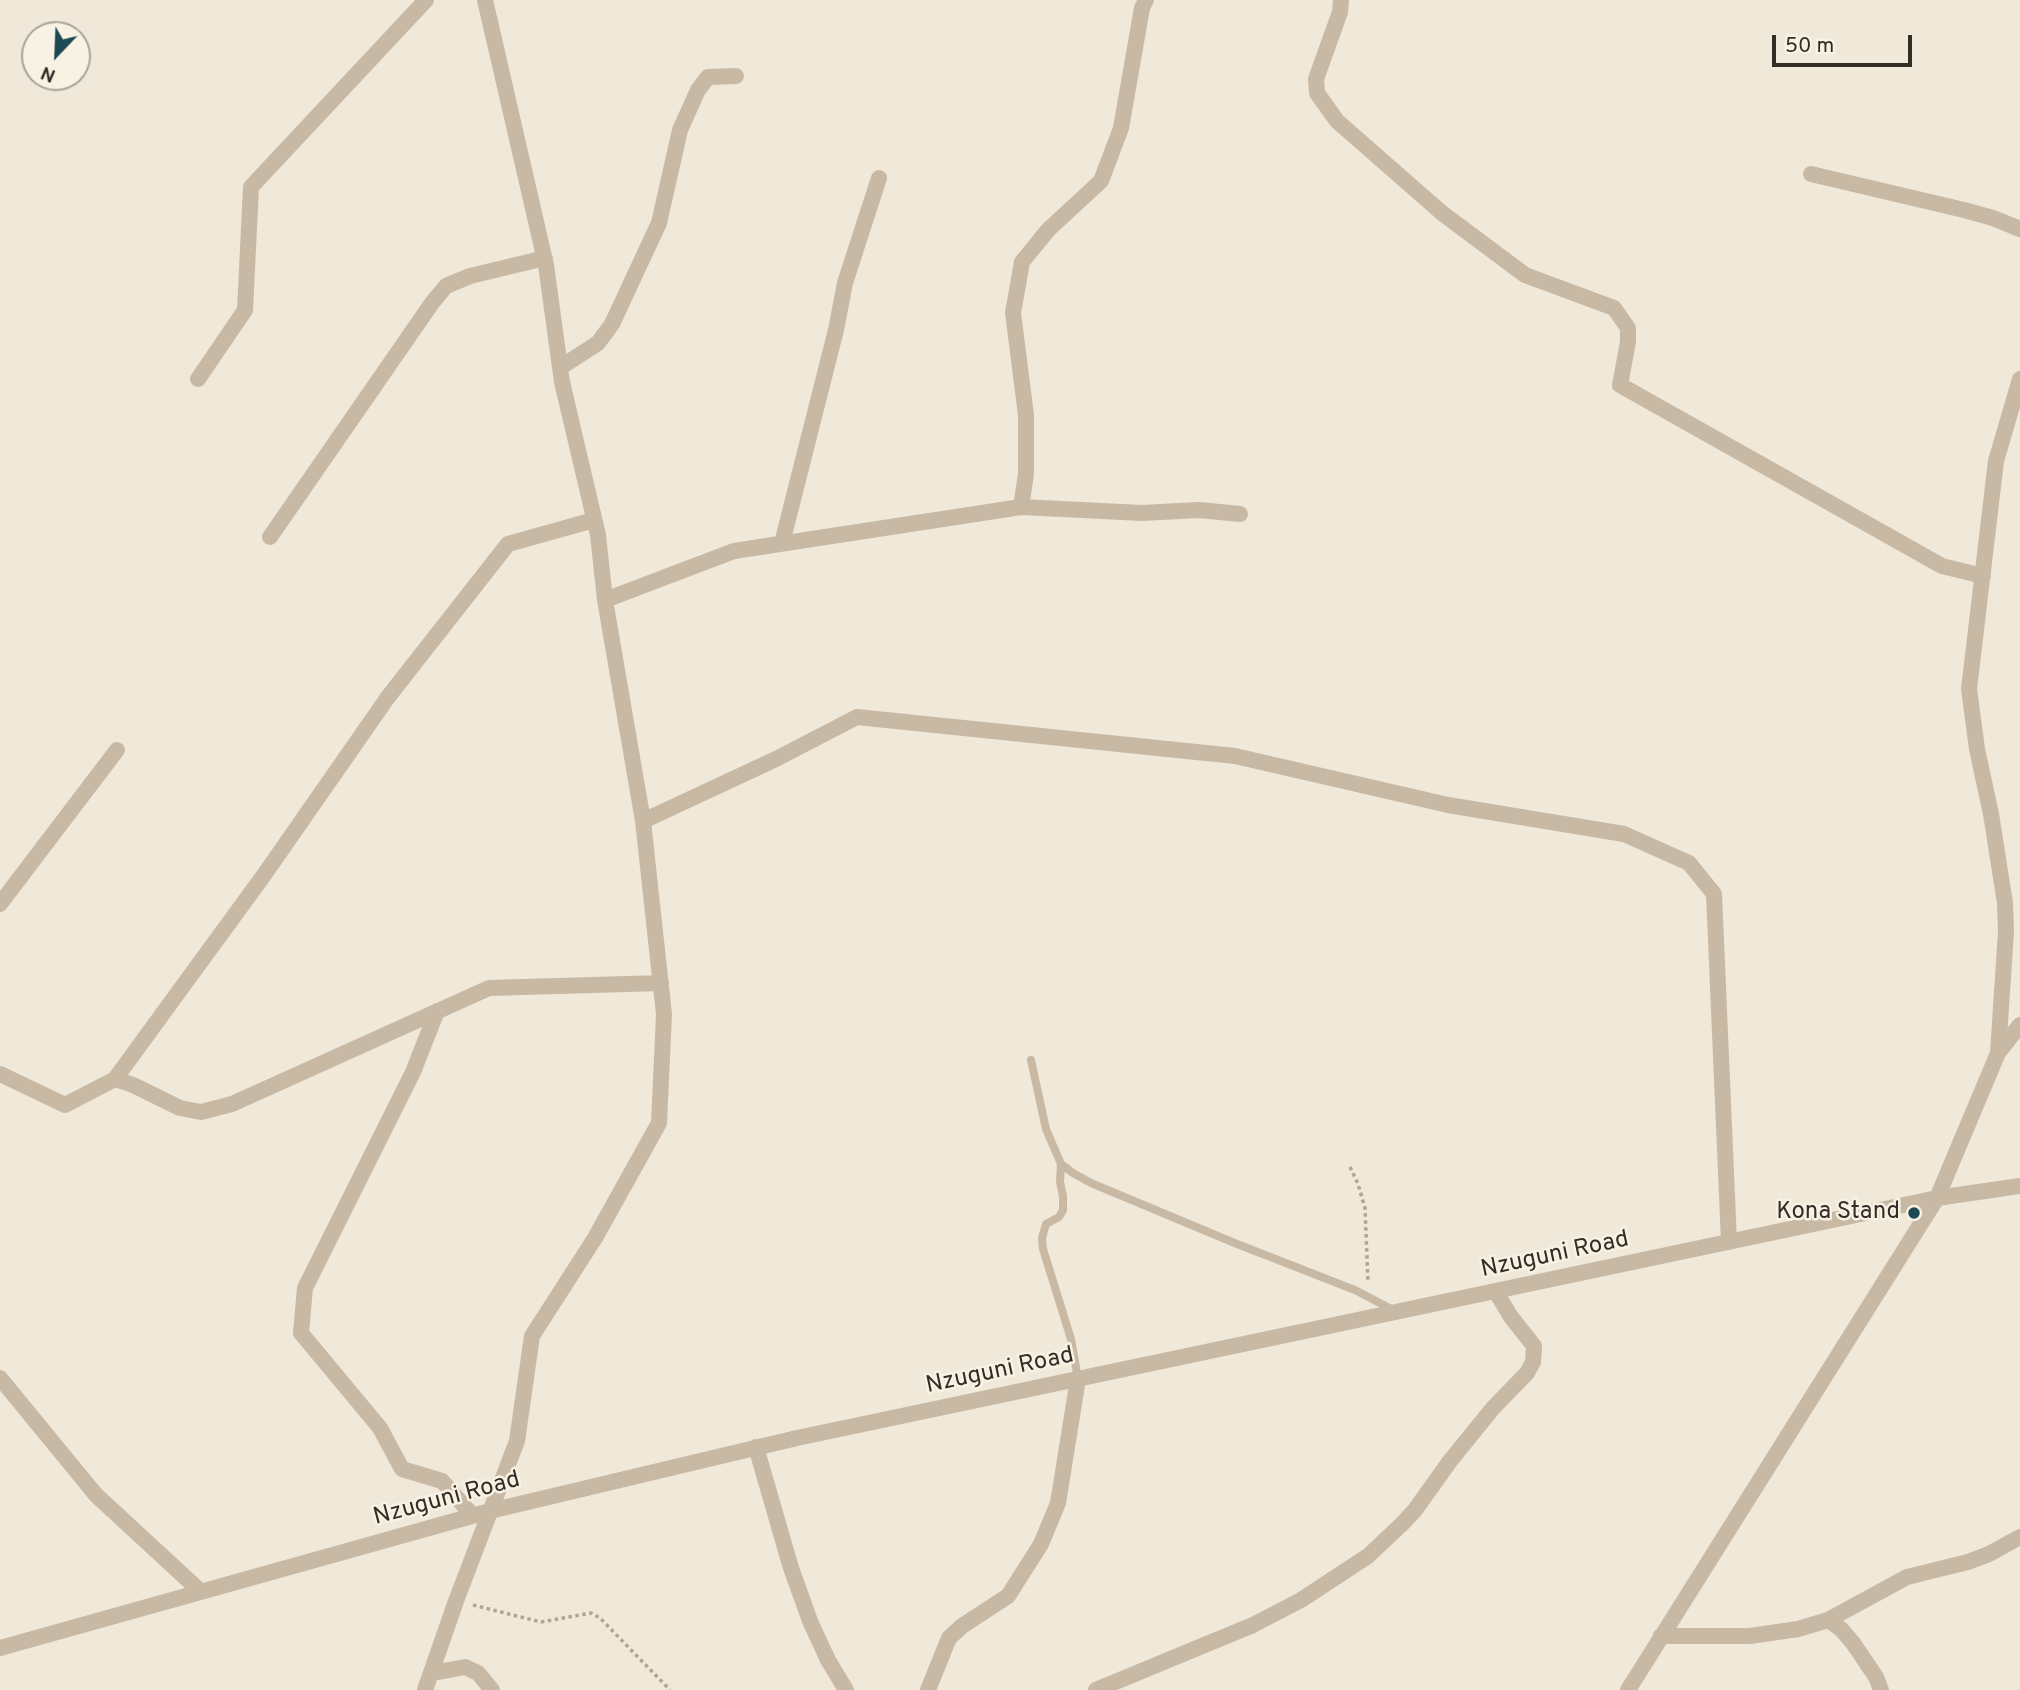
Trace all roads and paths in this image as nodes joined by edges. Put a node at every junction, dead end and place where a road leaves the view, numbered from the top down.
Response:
1 (426, 0) edge
2 (485, 0) edge
3 (1146, 0) edge
4 (1341, 0) edge
5 (736, 76) dead end
6 (1811, 174) dead end
7 (879, 178) dead end
8 (2020, 229) edge
9 (545, 258) junction
10 (561, 367) junction
11 (198, 379) dead end
12 (2020, 379) edge
13 (1021, 507) junction
14 (1240, 514) dead end
15 (594, 520) junction
16 (270, 537) dead end
17 (782, 543) junction
18 (1983, 576) junction
19 (605, 600) junction
20 (117, 750) dead end
21 (643, 821) junction
22 (0, 904) edge
23 (661, 983) junction
24 (437, 1011) junction
25 (2020, 1025) edge
26 (1998, 1053) junction
27 (1031, 1060) dead end
28 (0, 1074) edge
29 (115, 1079) junction
30 (1061, 1164) junction
31 (1350, 1167) dead end
32 (2020, 1186) edge
33 (1937, 1198) junction
34 (1729, 1242) junction
35 (1496, 1292) junction
36 (1370, 1298) junction
37 (1398, 1312) junction
38 (0, 1378) edge
39 (1078, 1379) junction
40 (757, 1447) junction
41 (490, 1511) junction
42 (473, 1516) junction
43 (2020, 1537) edge
44 (200, 1591) junction
45 (456, 1601) junction
46 (1828, 1620) junction
47 (1661, 1636) junction
48 (0, 1648) edge
49 (433, 1672) junction
50 (425, 1690) edge
51 (492, 1690) edge
52 (670, 1690) edge
53 (846, 1690) edge
54 (928, 1690) edge
55 (1096, 1690) edge
56 (1628, 1690) edge
57 (1881, 1690) edge

1 - 11 street
2 - 9 street
3 - 13 street
4 - 18 street
5 - 10 street
6 - 8 street
7 - 17 street
9 - 10 street
9 - 16 street
10 - 15 street
12 - 18 street
13 - 14 street
13 - 17 street
15 - 19 street
15 - 29 street
17 - 19 street
18 - 26 street
19 - 21 street
20 - 22 street
21 - 23 street
21 - 34 street
23 - 24 street
23 - 41 street
24 - 29 street
24 - 42 street
25 - 26 street
26 - 33 street
27 - 30 lane
28 - 29 street
30 - 36 lane
30 - 39 lane
31 - 36 path
32 - 33 street, Nzuguni Road
33 - 34 street, Nzuguni Road
33 - 47 street
34 - 35 street, Nzuguni Road
35 - 37 street, Nzuguni Road
35 - 55 street
36 - 37 lane
37 - 39 street, Nzuguni Road
38 - 44 street
39 - 40 street, Nzuguni Road
39 - 54 street
40 - 41 street, Nzuguni Road
40 - 53 street
41 - 42 street, Nzuguni Road
41 - 45 street
42 - 44 street, Nzuguni Road
43 - 46 street
44 - 48 street, Nzuguni Road
45 - 49 street
45 - 52 path
46 - 47 street
46 - 57 street
47 - 56 street
49 - 50 street
49 - 51 street

